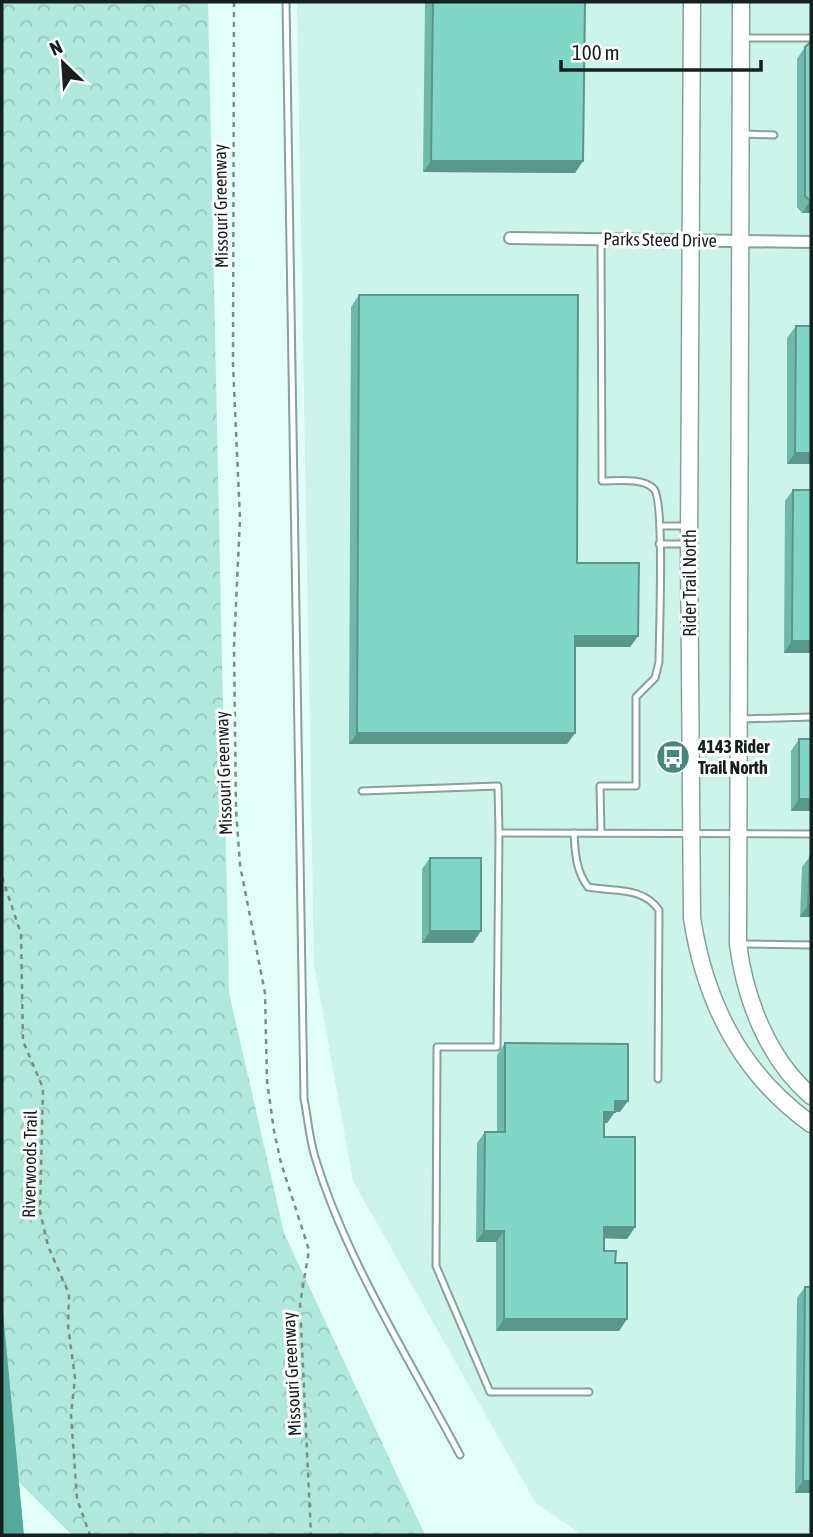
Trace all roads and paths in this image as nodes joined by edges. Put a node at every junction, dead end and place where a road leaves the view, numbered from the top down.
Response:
1 (234, 2) edge
2 (286, 2) edge
3 (692, 2) edge
4 (741, 2) edge
5 (741, 37) junction
6 (811, 38) edge
7 (740, 134) junction
8 (775, 135) dead end
9 (510, 239) dead end
10 (601, 239) junction
11 (691, 241) junction
12 (740, 242) junction
13 (811, 242) edge
14 (660, 526) junction
15 (689, 526) junction
16 (659, 544) junction
17 (689, 544) junction
18 (811, 717) edge
19 (737, 719) junction
20 (362, 791) dead end
21 (691, 832) junction
22 (499, 833) junction
23 (574, 833) junction
24 (601, 833) junction
25 (737, 833) junction
26 (811, 834) edge
27 (2, 877) edge
28 (738, 944) junction
29 (811, 945) edge
30 (658, 1079) dead end
31 (811, 1096) edge
32 (811, 1124) edge
33 (589, 1392) dead end
34 (460, 1455) dead end
35 (90, 1535) edge
36 (311, 1535) edge

1 - 36 path, Missouri Greenway
2 - 34 lane
3 - 11 street, Rider Trail North
4 - 5 street
5 - 6 lane
5 - 7 street
7 - 8 lane
7 - 12 street
9 - 10 street, Parks Steed Drive
10 - 11 street, Parks Steed Drive
10 - 14 lane
11 - 12 street, Parks Steed Drive
11 - 15 street, Rider Trail North
12 - 13 street, Parks Steed Drive
12 - 19 street
14 - 15 lane
14 - 16 lane
15 - 17 street, Rider Trail North
16 - 17 lane
16 - 24 lane
17 - 21 street, Rider Trail North
18 - 19 lane
19 - 25 street
20 - 22 lane
21 - 24 lane
21 - 25 lane
21 - 32 street, Rider Trail North
22 - 23 lane
22 - 33 lane
23 - 24 lane
23 - 30 lane
25 - 26 lane
25 - 28 street
27 - 35 path, Riverwoods Trail
28 - 29 lane
28 - 31 street

